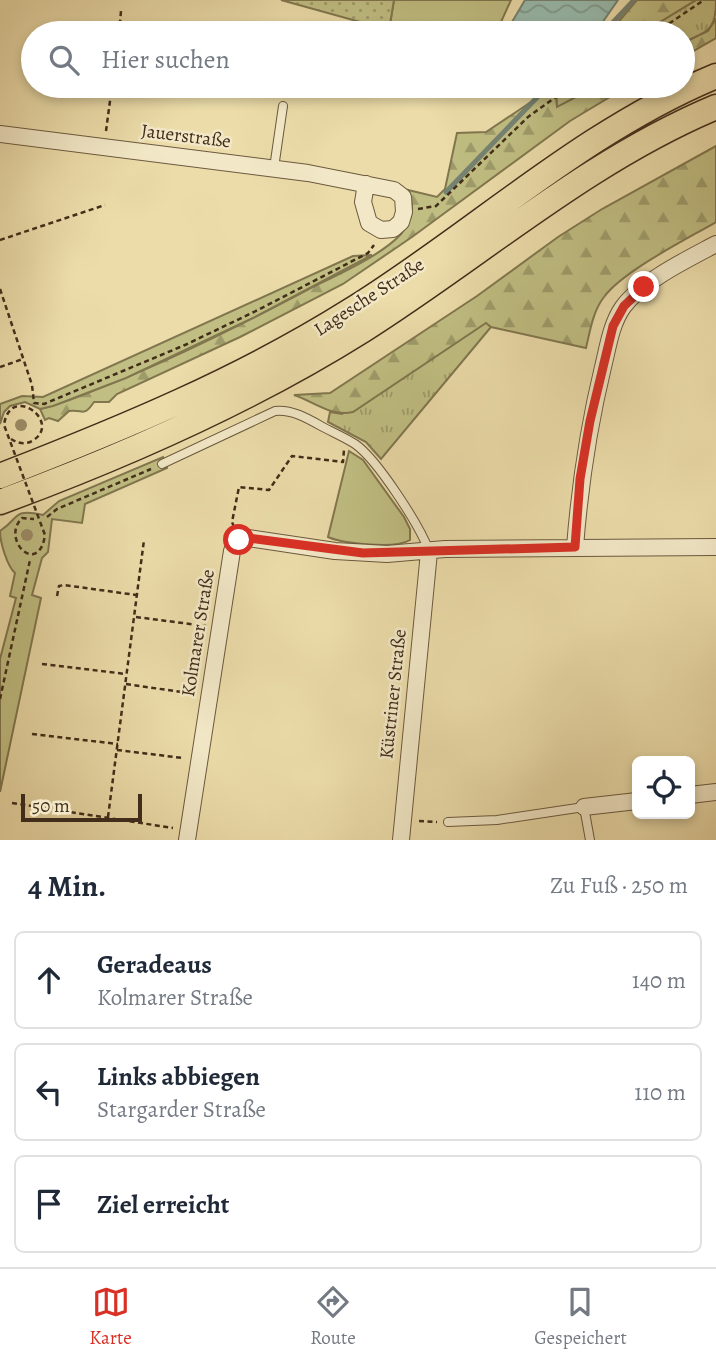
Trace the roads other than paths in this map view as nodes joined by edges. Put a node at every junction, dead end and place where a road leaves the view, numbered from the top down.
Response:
1 (716, 76) edge
2 (695, 86) edge
3 (671, 98) edge
4 (283, 106) dead end
5 (716, 107) edge
6 (0, 134) edge
7 (274, 168) junction
8 (366, 184) junction
9 (716, 244) edge
10 (162, 464) road end
11 (0, 476) edge
12 (0, 502) edge
13 (575, 547) junction
14 (716, 547) edge
15 (429, 552) junction
16 (716, 792) edge
17 (695, 794) edge
18 (632, 802) edge
19 (584, 807) junction
20 (448, 822) road end
21 (188, 835) edge
22 (401, 840) edge
23 (590, 840) edge

1 - 2 main road, Lagesche Straße
3 - 11 main road, Lagesche Straße
4 - 7 lane
5 - 12 main road, Lagesche Straße
6 - 7 street, Jauerstraße
7 - 8 street, Jauerstraße
8 - 8 street, Jauerstraße
9 - 13 street
10 - 15 lane
13 - 14 street
13 - 15 street
15 - 21 street, Kolmarer Straße
15 - 22 street, Küstriner Straße
16 - 17 street
18 - 19 street
19 - 20 lane
19 - 23 lane

